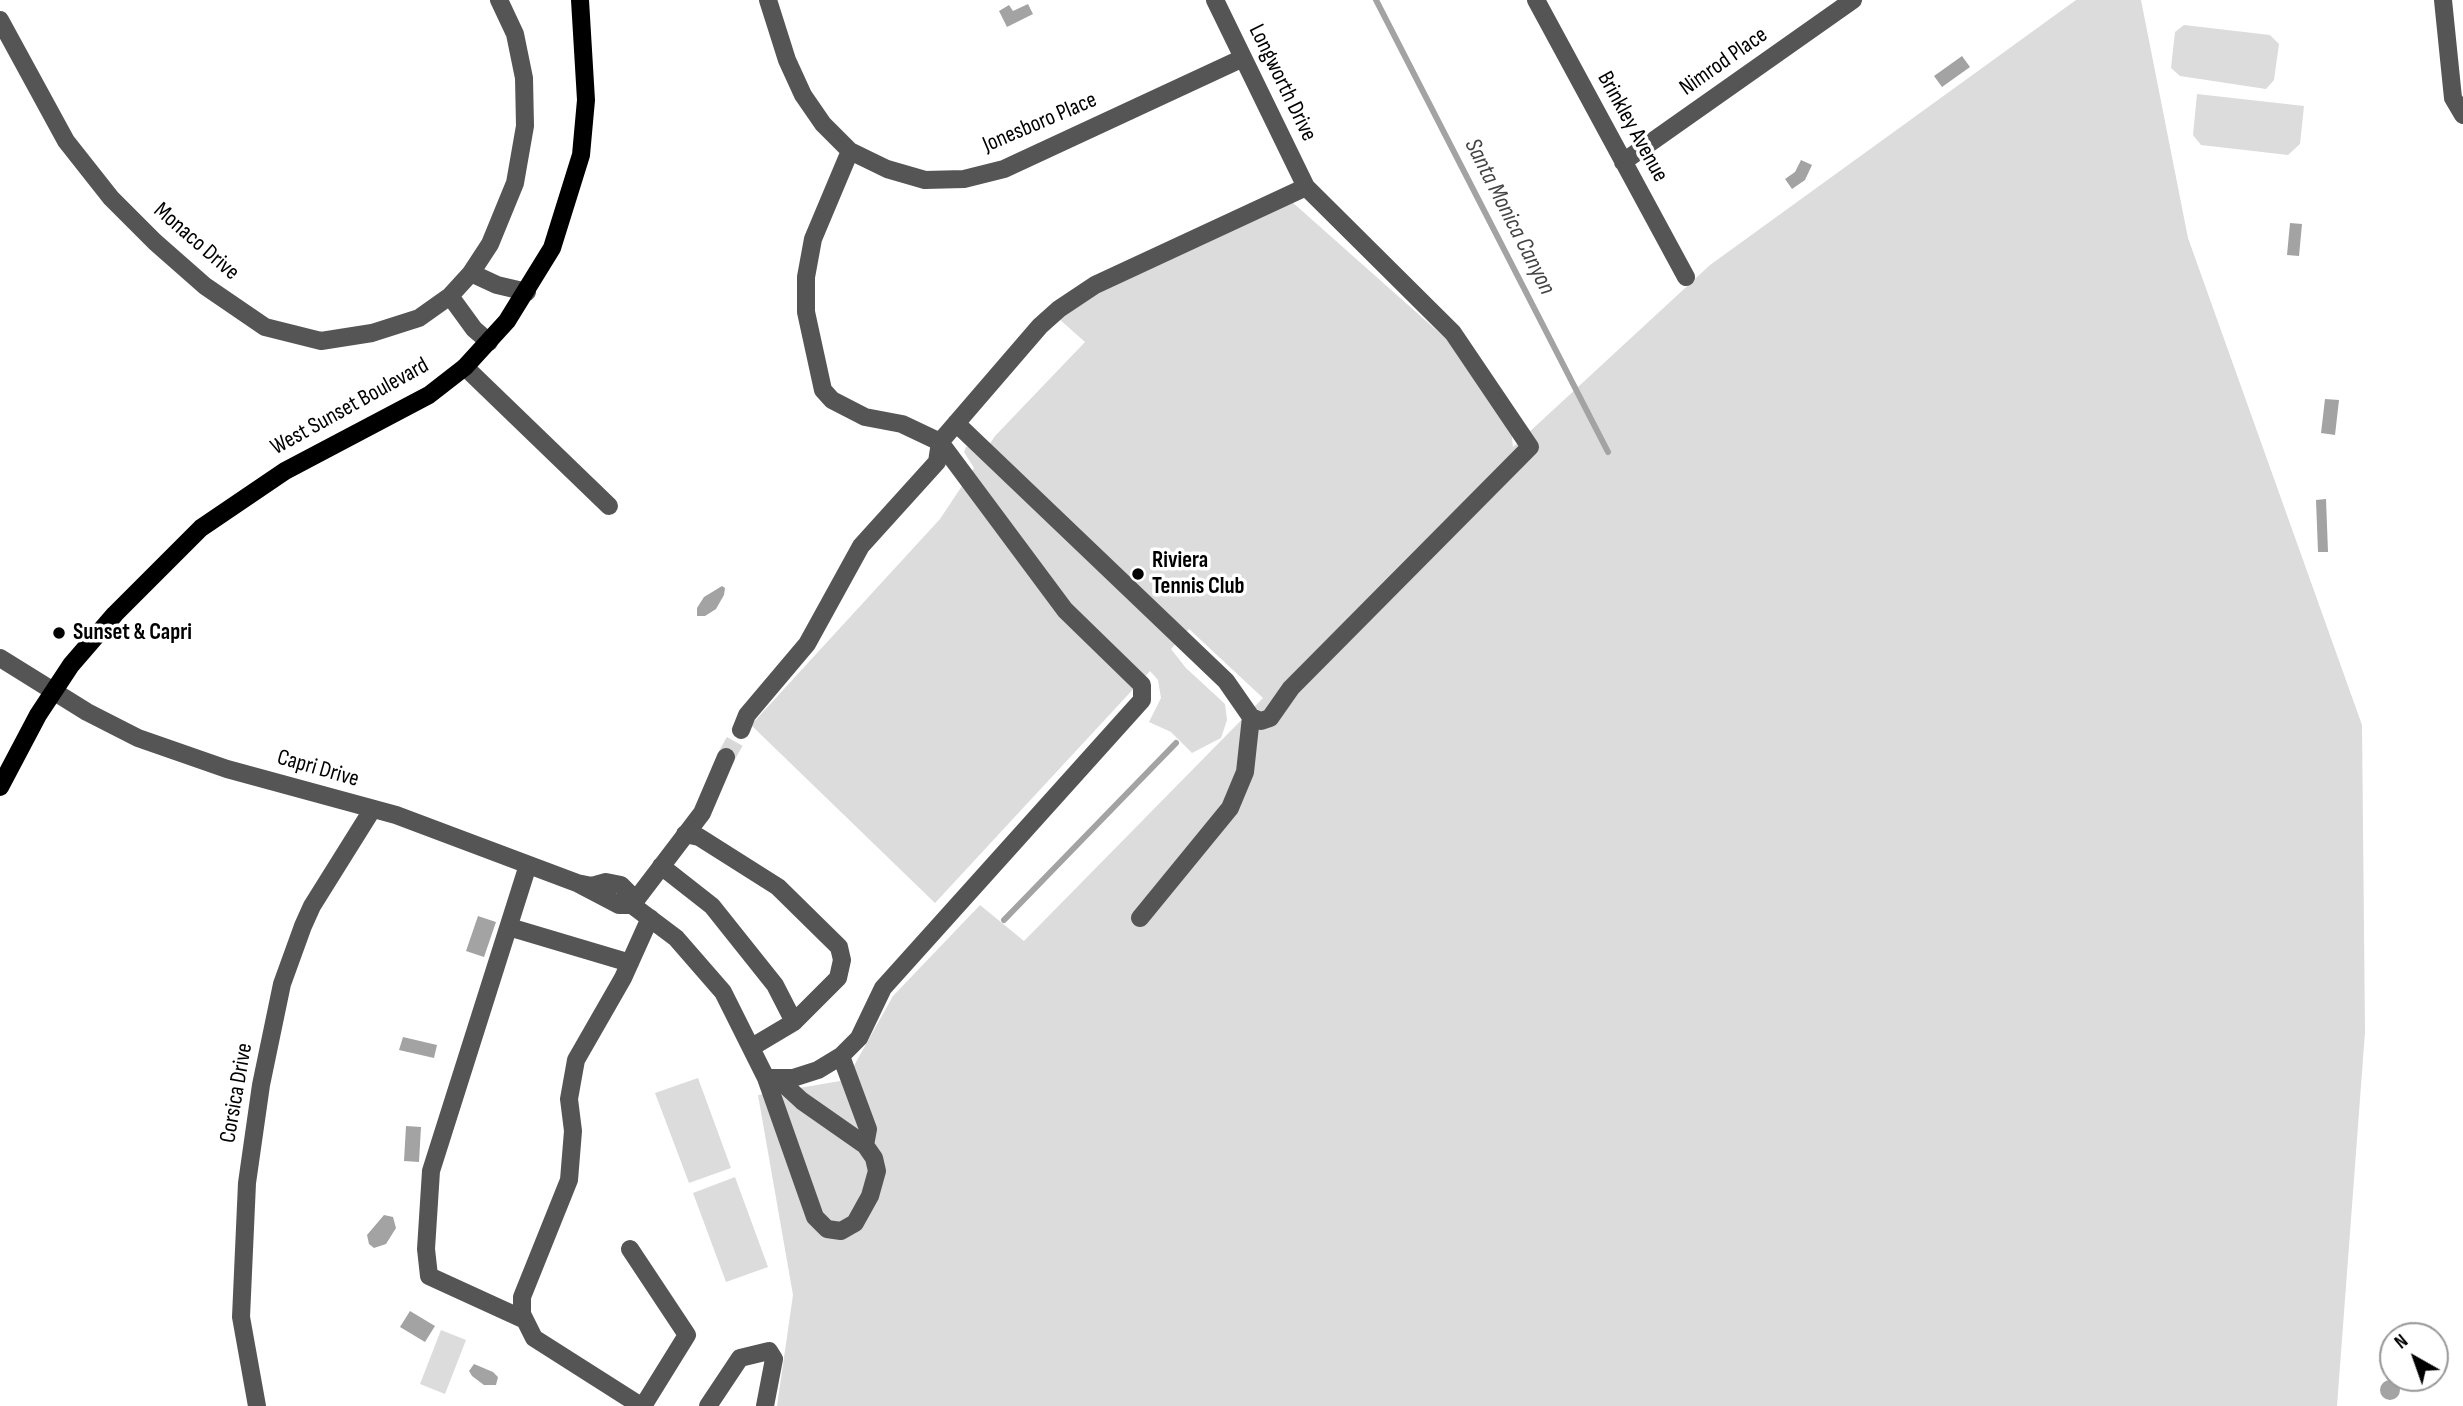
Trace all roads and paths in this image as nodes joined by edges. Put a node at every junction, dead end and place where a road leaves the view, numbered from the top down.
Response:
1 (499, 0) edge
2 (580, 0) edge
3 (768, 0) edge
4 (1215, 0) edge
5 (1536, 0) edge
6 (1853, 0) edge
7 (2443, 0) edge
8 (0, 20) edge
9 (1243, 58) junction
10 (2463, 115) edge
11 (849, 151) junction
12 (1623, 162) junction
13 (1306, 187) junction
14 (471, 273) junction
15 (1686, 277) dead end
16 (527, 292) junction
17 (450, 296) junction
18 (489, 342) junction
19 (465, 367) junction
20 (956, 423) junction
21 (940, 442) junction
22 (609, 506) dead end
23 (0, 658) edge
24 (54, 691) junction
25 (1251, 717) junction
26 (741, 730) tunnel mouth
27 (726, 757) tunnel mouth
28 (0, 787) edge
29 (372, 810) junction
30 (685, 834) junction
31 (528, 865) junction
32 (661, 866) junction
33 (632, 905) junction
34 (650, 918) junction
35 (1140, 918) dead end
36 (509, 927) junction
37 (631, 963) junction
38 (794, 1022) junction
39 (752, 1047) junction
40 (841, 1056) junction
41 (771, 1078) junction
42 (864, 1145) junction
43 (630, 1249) dead end
44 (523, 1319) junction
45 (257, 1406) edge
46 (642, 1406) edge
47 (708, 1406) edge
48 (765, 1406) edge

1 - 14 street, Monaco Drive
2 - 16 main road, West Sunset Boulevard
3 - 11 street
4 - 9 street, Longworth Drive
5 - 12 street, Brinkley Avenue
6 - 12 street, Nimrod Place
7 - 10 street
8 - 17 street, Monaco Drive
9 - 11 street, Jonesboro Place
9 - 13 street, Longworth Drive
11 - 21 street
12 - 15 street, Brinkley Avenue
13 - 20 street
13 - 25 street, Longworth Drive
14 - 16 street
14 - 17 street, Monaco Drive
16 - 18 main road, West Sunset Boulevard
17 - 18 street
18 - 19 main road, West Sunset Boulevard
19 - 22 street
19 - 24 main road, West Sunset Boulevard
20 - 21 street
20 - 25 street
21 - 26 street
21 - 40 street
23 - 24 street, Capri Drive
24 - 28 main road, West Sunset Boulevard
24 - 29 street, Capri Drive
25 - 35 street
27 - 30 street
29 - 31 street, Capri Drive
29 - 45 street, Corsica Drive
30 - 32 street
30 - 38 street
31 - 33 street, Capri Drive
31 - 36 street
32 - 33 street
32 - 38 street
33 - 34 street
34 - 37 street
34 - 39 street
36 - 37 street
36 - 44 street
37 - 44 street
38 - 39 street
39 - 41 street
40 - 41 street
40 - 42 street
41 - 42 street
41 - 42 street
43 - 46 street
44 - 46 street
47 - 48 street

